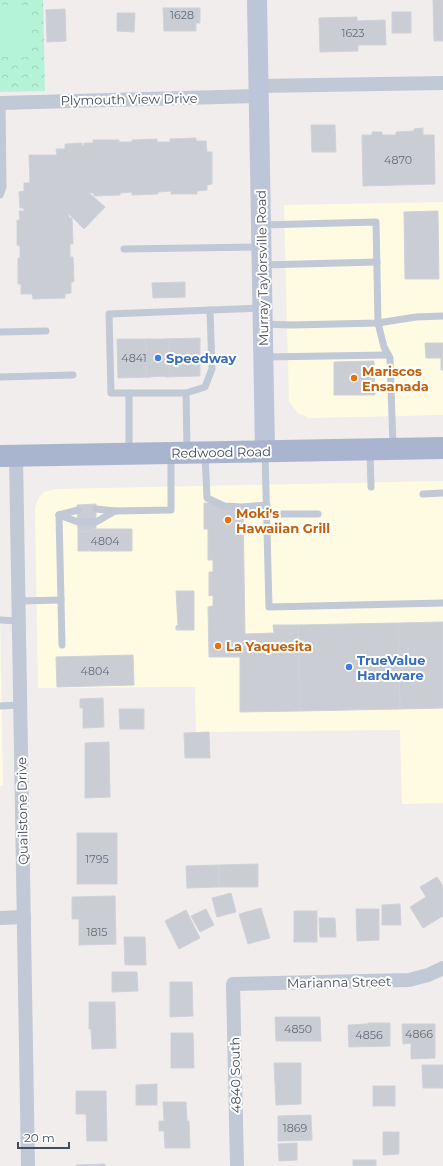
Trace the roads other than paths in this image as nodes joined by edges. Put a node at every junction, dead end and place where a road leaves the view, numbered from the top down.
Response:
1 (256, 0) edge
2 (443, 83) edge
3 (258, 91) junction
4 (1, 103) edge
5 (0, 195) edge
6 (261, 224) junction
7 (124, 249) dead end
8 (262, 256) junction
9 (376, 262) junction
10 (210, 310) junction
11 (263, 316) junction
12 (443, 316) edge
13 (378, 323) junction
14 (46, 331) dead end
15 (0, 332) edge
16 (388, 355) junction
17 (264, 357) junction
18 (73, 375) dead end
19 (0, 377) edge
20 (129, 393) junction
21 (186, 393) junction
22 (393, 448) junction
23 (443, 448) edge
24 (370, 449) junction
25 (265, 451) junction
26 (188, 452) junction
27 (128, 454) junction
28 (8, 456) edge
29 (371, 487) dead end
30 (443, 493) edge
31 (423, 494) dead end
32 (266, 505) junction
33 (96, 509) dead end
34 (78, 510) dead end
35 (114, 511) junction
36 (267, 514) junction
37 (318, 514) dead end
38 (59, 515) junction
39 (61, 600) junction
40 (19, 601) junction
41 (443, 603) edge
42 (0, 620) edge
43 (19, 621) junction
44 (62, 645) dead end
45 (20, 705) junction
46 (0, 706) edge
47 (24, 917) junction
48 (0, 918) edge
49 (443, 968) edge
50 (233, 984) joint
51 (28, 1166) edge
52 (237, 1166) edge

1 - 3 street, Murray Taylorsville Road
2 - 3 street, Plymouth View Drive
3 - 4 street, Plymouth View Drive
3 - 6 street, Murray Taylorsville Road
4 - 5 lane
6 - 8 street, Murray Taylorsville Road
6 - 9 lane
7 - 8 lane
8 - 9 lane
8 - 11 street, Murray Taylorsville Road
9 - 13 lane
10 - 11 lane
10 - 20 lane
10 - 21 lane
11 - 13 lane
11 - 17 street, Murray Taylorsville Road
12 - 13 lane
13 - 16 lane
14 - 15 lane
16 - 17 lane
16 - 22 lane
17 - 25 street, Murray Taylorsville Road
18 - 19 lane
20 - 21 lane
20 - 27 lane
21 - 26 lane
22 - 23 main road, Redwood Road
22 - 24 main road, Redwood Road
24 - 25 main road, Redwood Road
24 - 29 lane
25 - 26 main road, Redwood Road
25 - 32 lane
26 - 27 main road, Redwood Road
26 - 32 lane
26 - 35 lane
27 - 28 main road, Redwood Road
28 - 40 street, Quailstone Drive
30 - 31 lane
32 - 36 lane
33 - 35 lane
34 - 38 lane
35 - 38 lane
36 - 37 lane
36 - 41 lane
38 - 39 lane
39 - 40 lane
39 - 44 lane
40 - 43 street, Quailstone Drive
42 - 43 lane
43 - 45 street, Quailstone Drive
45 - 46 lane
45 - 47 street, Quailstone Drive
47 - 48 street
47 - 51 street, Quailstone Drive
49 - 50 street, Marianna Street
50 - 52 street, 4840 South

